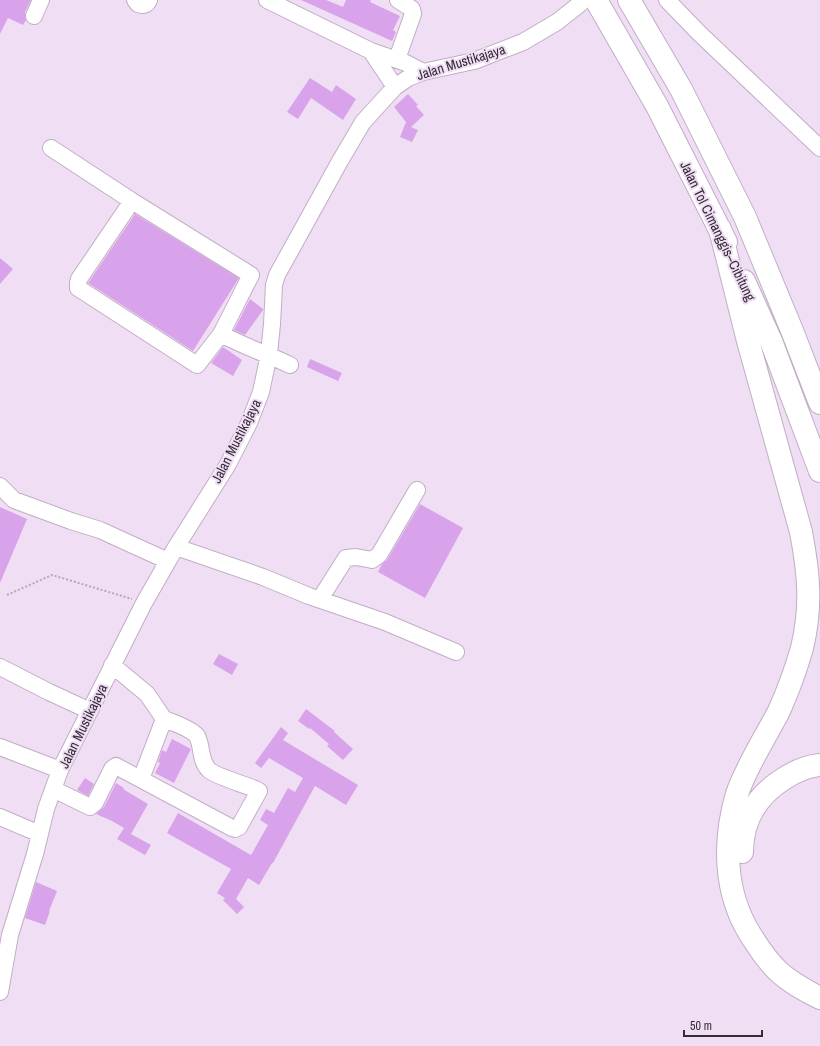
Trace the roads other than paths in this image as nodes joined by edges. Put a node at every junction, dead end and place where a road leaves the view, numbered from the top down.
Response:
1 (41, 0) edge
2 (135, 0) edge
3 (149, 0) edge
4 (267, 0) edge
5 (398, 0) edge
6 (629, 0) edge
7 (667, 0) edge
8 (589, 1) edge
9 (410, 5) edge
10 (34, 16) dead end
11 (372, 51) junction
12 (397, 59) junction
13 (423, 72) junction
14 (395, 87) junction
15 (51, 148) dead end
16 (820, 148) edge
17 (132, 201) junction
18 (720, 229) junction
19 (220, 334) junction
20 (269, 354) junction
21 (290, 364) dead end
22 (820, 404) edge
23 (820, 471) edge
24 (0, 486) edge
25 (417, 490) dead end
26 (176, 546) junction
27 (168, 561) junction
28 (320, 599) junction
29 (456, 652) dead end
30 (112, 665) junction
31 (0, 666) edge
32 (90, 712) junction
33 (164, 719) junction
34 (0, 747) edge
35 (820, 765) edge
36 (60, 770) junction
37 (141, 779) junction
38 (53, 789) junction
39 (0, 817) edge
40 (40, 834) junction
41 (820, 984) edge
42 (0, 992) edge
43 (820, 998) edge

1 - 10 street
2 - 3 street
4 - 11 street
5 - 9 street
6 - 22 highway, Jalan Tol Cimanggis–Cibitung
7 - 16 street
8 - 13 street, Jalan Mustikajaya
8 - 18 highway, Jalan Tol Cimanggis–Cibitung
9 - 12 street
11 - 12 street
11 - 14 street
12 - 13 street
13 - 14 street, Jalan Mustikajaya
14 - 20 street, Jalan Mustikajaya
15 - 17 street
17 - 19 street
17 - 19 street
18 - 23 highway, Jalan Tol Cimanggis–Cibitung
18 - 43 highway
19 - 20 street
20 - 21 street
20 - 26 street, Jalan Mustikajaya
24 - 27 street
25 - 28 street
26 - 27 street, Jalan Mustikajaya
26 - 28 street
27 - 30 street, Jalan Mustikajaya
28 - 29 street
30 - 32 street, Jalan Mustikajaya
30 - 33 street
31 - 32 street
32 - 36 street, Jalan Mustikajaya
33 - 37 street
33 - 37 street
34 - 36 street
35 - 41 highway
36 - 38 street, Jalan Mustikajaya
37 - 38 street
38 - 40 street, Jalan Mustikajaya
39 - 40 street
40 - 42 street, Jalan Mustikajaya

